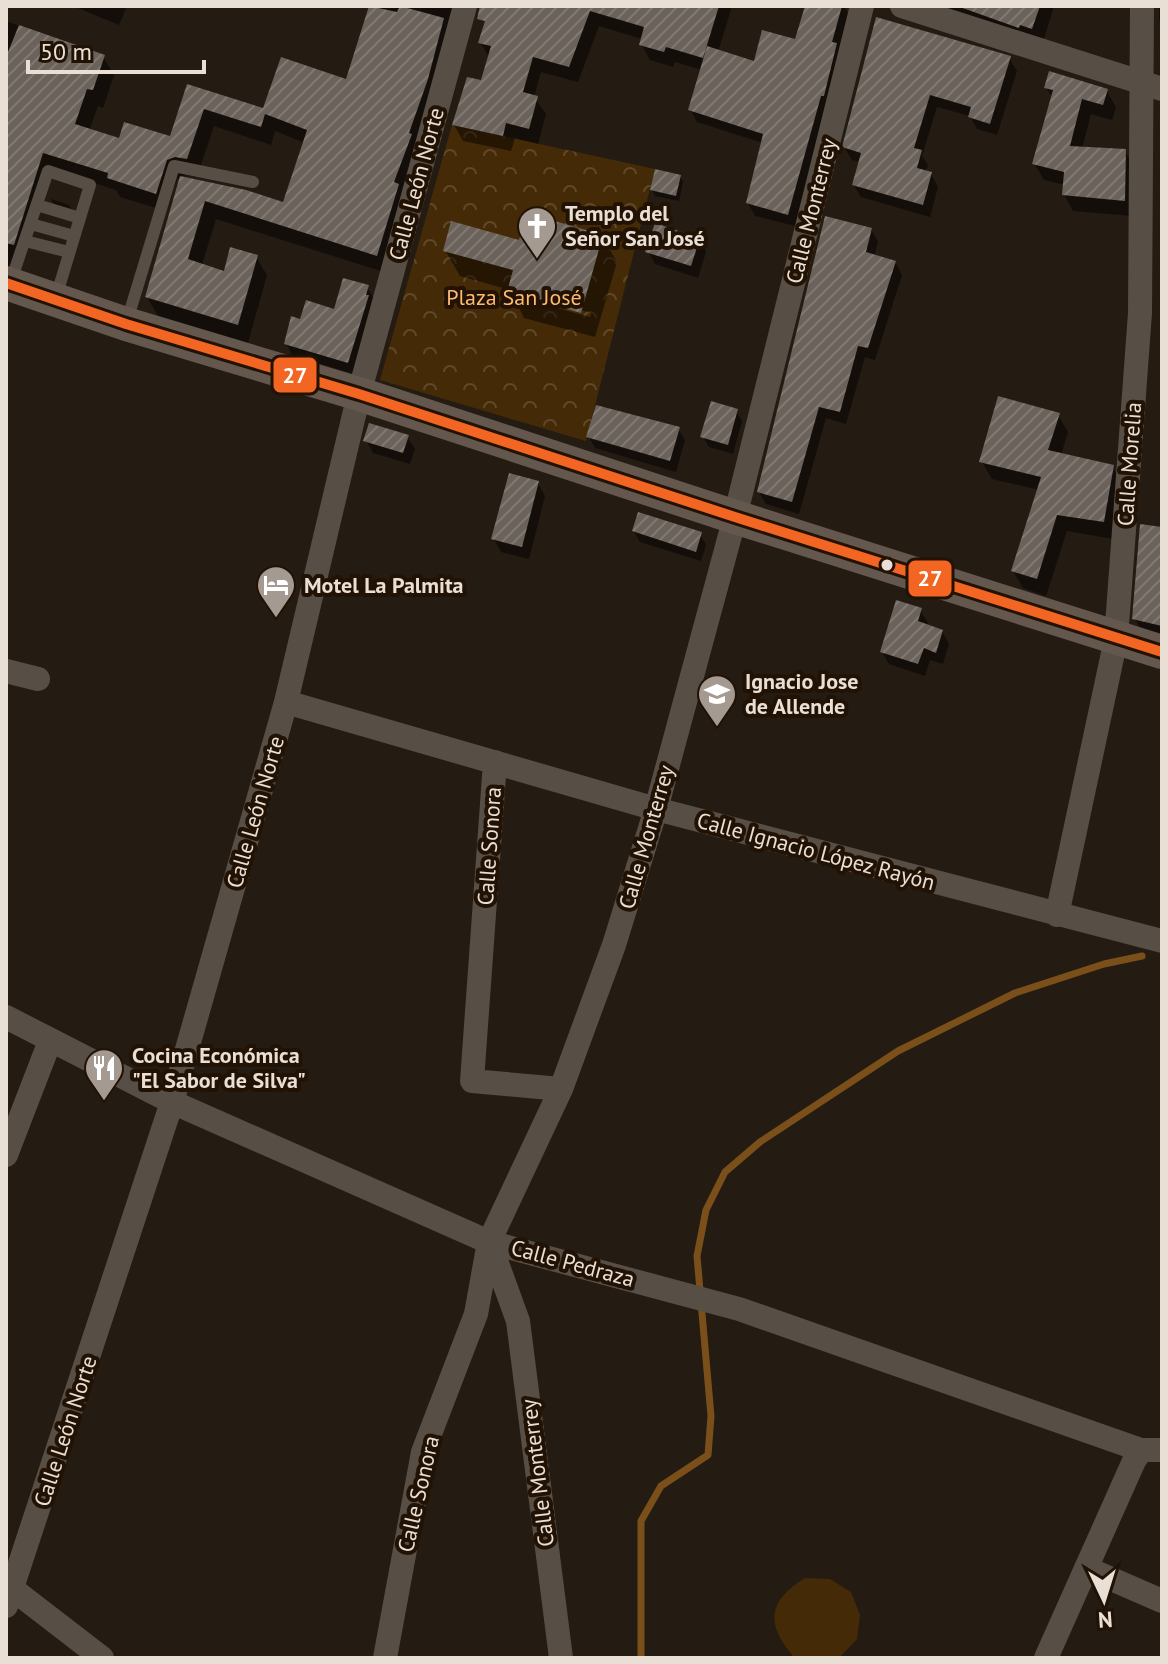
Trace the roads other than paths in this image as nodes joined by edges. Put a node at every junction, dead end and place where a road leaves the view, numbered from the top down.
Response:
1 (465, 6) edge
2 (862, 6) edge
3 (902, 6) edge
4 (1142, 6) edge
5 (1153, 86) edge
6 (253, 182) dead end
7 (37, 205) junction
8 (80, 218) junction
9 (31, 224) junction
10 (74, 236) junction
11 (25, 241) junction
12 (69, 252) junction
13 (8, 284) edge
14 (55, 300) junction
15 (126, 324) junction
16 (359, 394) junction
17 (735, 517) junction
18 (1116, 639) junction
19 (1162, 652) edge
20 (6, 671) edge
21 (38, 679) dead end
22 (286, 702) junction
23 (495, 762) junction
24 (656, 809) junction
25 (1057, 915) junction
26 (1155, 940) edge
27 (6, 1017) edge
28 (50, 1041) junction
29 (561, 1089) junction
30 (172, 1102) junction
31 (6, 1155) edge
32 (489, 1242) junction
33 (1156, 1446) edge
34 (1086, 1568) junction
35 (9, 1592) edge
36 (1162, 1601) edge
37 (102, 1658) edge
38 (385, 1658) edge
39 (561, 1658) edge
40 (1046, 1658) edge

1 - 16 street, Calle León Norte
2 - 17 street, Calle Monterrey
3 - 5 street
4 - 5 street, Calle Morelia
5 - 18 street, Calle Morelia
6 - 15 lane
7 - 8 lane
7 - 8 lane
7 - 9 lane
8 - 10 lane
9 - 10 lane
9 - 11 lane
10 - 12 lane
11 - 12 lane
11 - 13 lane
12 - 14 lane
13 - 14 main road
14 - 15 main road
15 - 16 main road
16 - 17 main road
16 - 22 street, Calle León Norte
17 - 18 main road
17 - 24 street, Calle Monterrey
18 - 19 main road
18 - 25 street, Calle Morelia
20 - 21 street
22 - 23 street, Calle Ignacio López Rayón
22 - 30 street, Calle León Norte
23 - 24 street, Calle Ignacio López Rayón
23 - 29 street, Calle Sonora
24 - 25 street, Calle Ignacio López Rayón
24 - 29 street, Calle Monterrey
25 - 26 street, Calle Ignacio López Rayón
27 - 28 street, Calle Pedraza
28 - 30 street, Calle Pedraza
28 - 31 street
29 - 32 street, Calle Monterrey
30 - 32 street, Calle Pedraza
30 - 35 street, Calle León Norte
32 - 33 street, Calle Pedraza
32 - 38 street, Calle Sonora
32 - 39 street, Calle Monterrey
33 - 34 street
34 - 36 street
34 - 40 street
35 - 37 street

